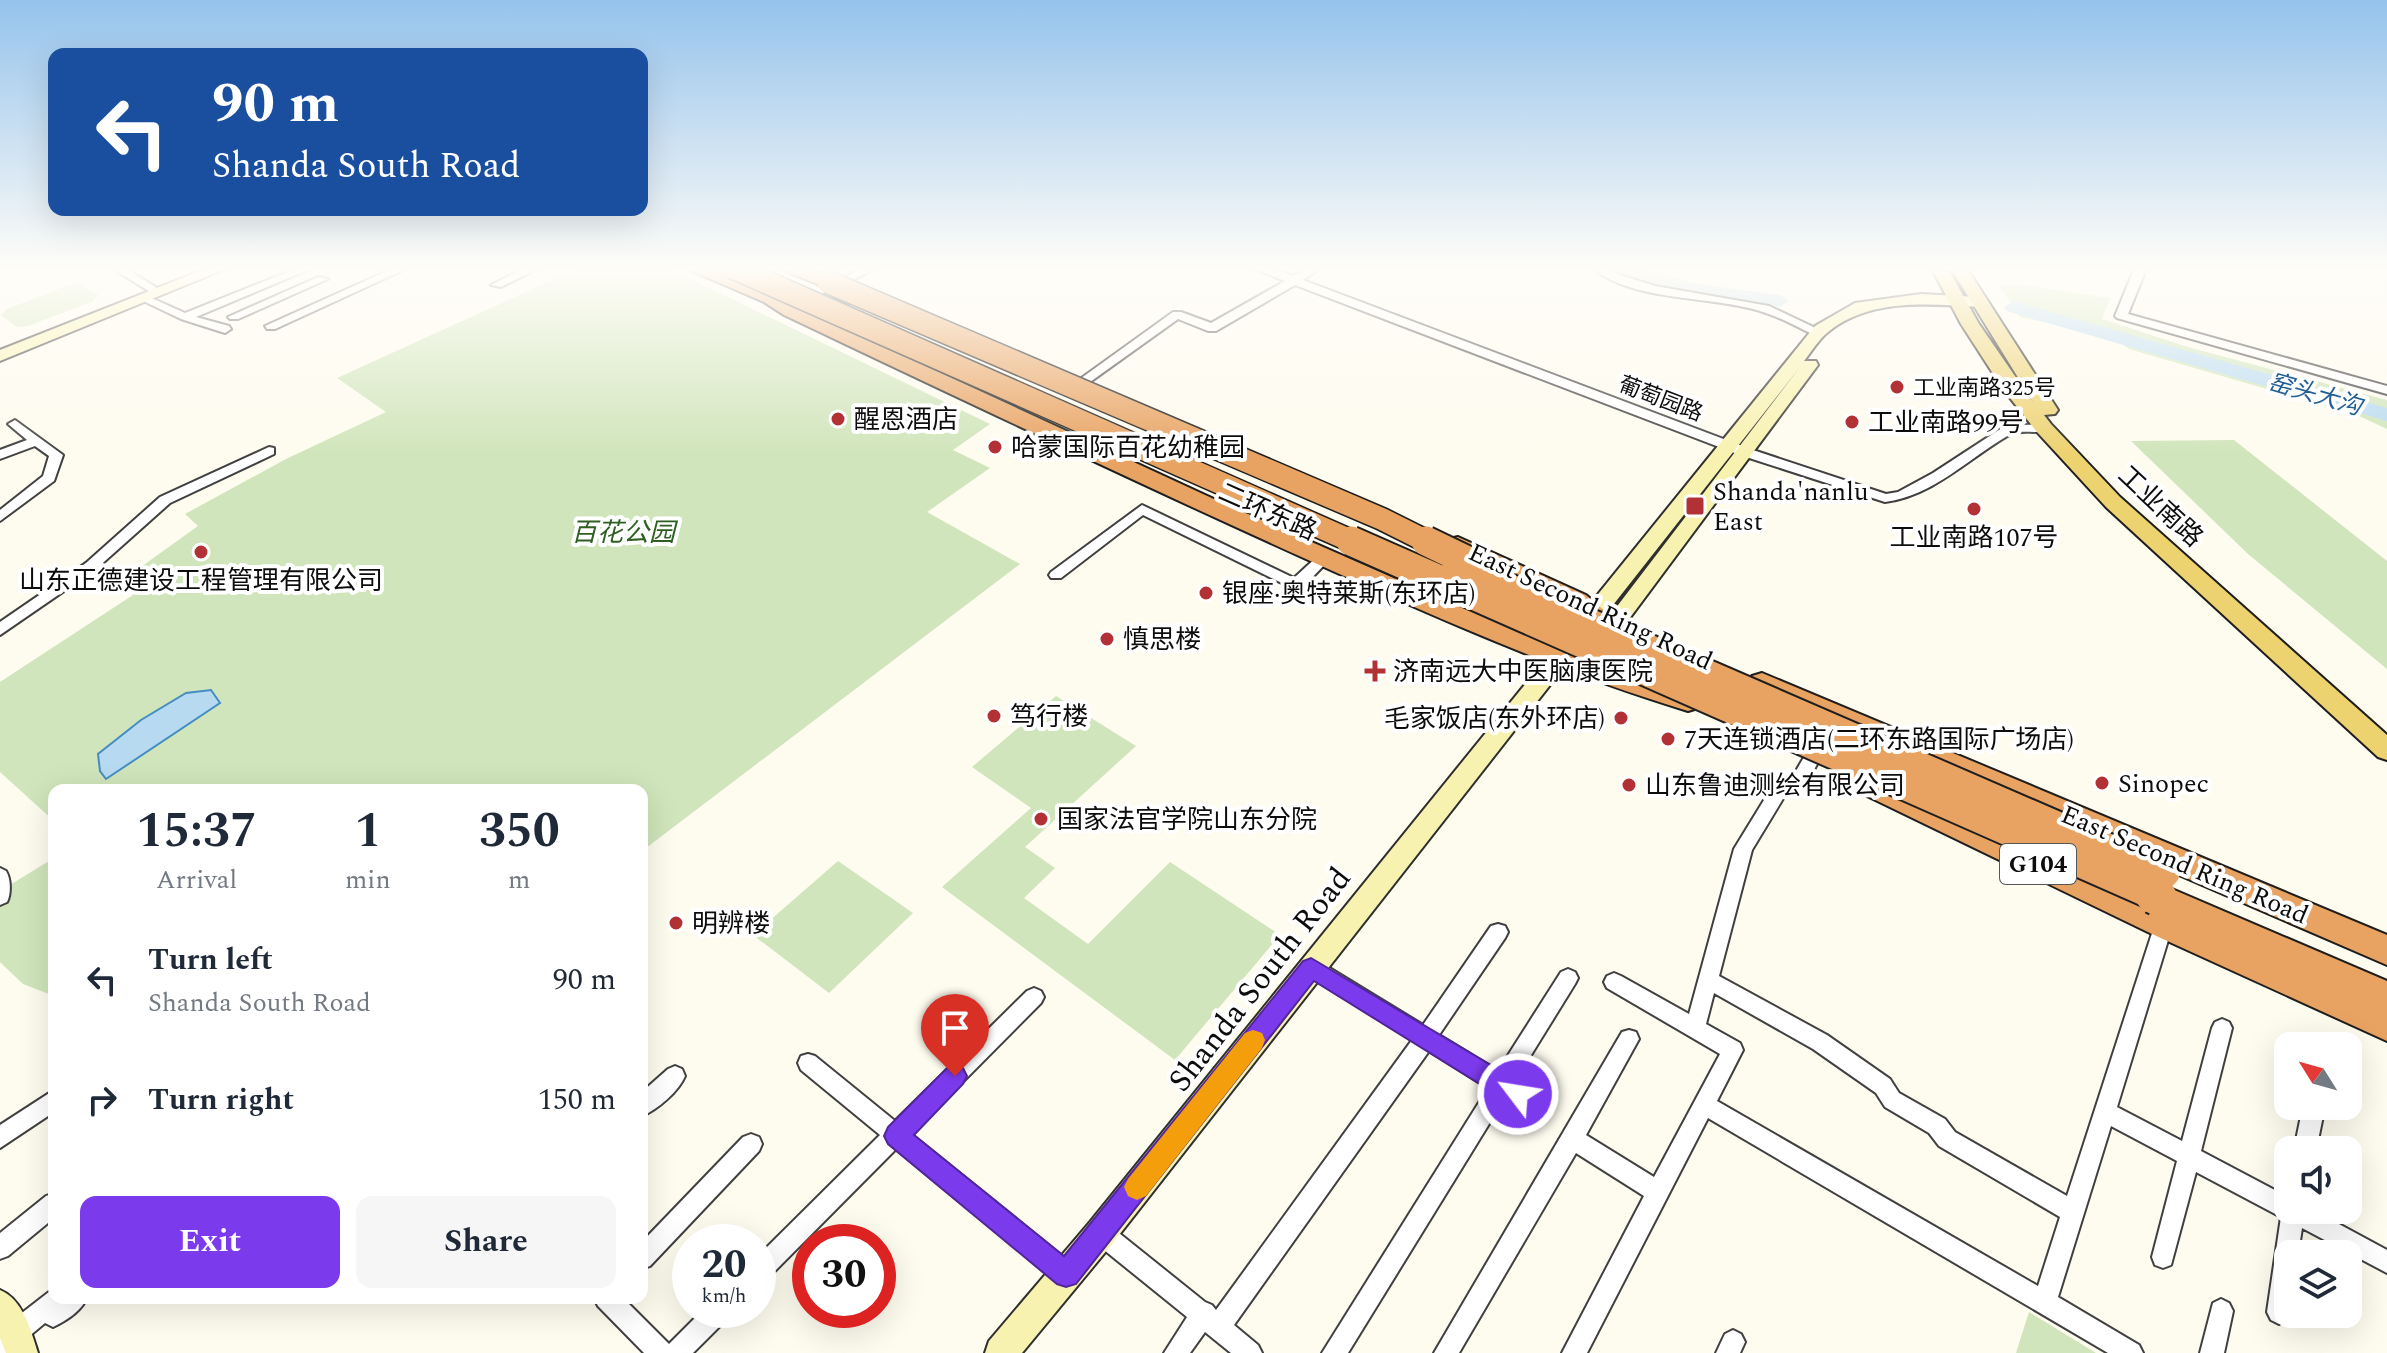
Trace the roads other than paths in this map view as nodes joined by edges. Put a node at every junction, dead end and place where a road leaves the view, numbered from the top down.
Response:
1 (62, 330) edge
2 (832, 330) edge
3 (850, 330) edge
4 (859, 330) edge
5 (879, 330) edge
6 (906, 330) edge
7 (926, 330) edge
8 (949, 330) edge
9 (952, 330) edge
10 (1154, 330) edge
11 (1427, 330) edge
12 (1814, 330) edge
13 (1821, 330) edge
14 (1845, 330) edge
15 (1983, 330) edge
16 (1989, 330) edge
17 (2172, 330) edge
18 (1818, 332) junction
19 (0, 355) edge
20 (1079, 384) junction
21 (2387, 390) edge
22 (15, 424) dead end
23 (2044, 428) junction
24 (36, 441) junction
25 (1728, 445) junction
26 (269, 451) dead end
27 (0, 455) edge
28 (1312, 483) junction
29 (1336, 509) junction
30 (0, 517) edge
31 (1431, 551) junction
32 (1325, 557) junction
33 (1488, 557) junction
34 (1056, 575) dead end
35 (1408, 583) junction
36 (1451, 603) joint
37 (0, 630) edge
38 (1580, 631) junction
39 (2387, 729) edge
40 (2387, 750) edge
41 (1813, 757) junction
42 (0, 876) edge
43 (0, 897) edge
44 (2164, 924) junction
45 (1498, 932) dead end
46 (2387, 950) edge
47 (1311, 967) junction
48 (2387, 970) edge
49 (1568, 978) dead end
50 (1708, 980) junction
51 (1614, 982) dead end
52 (1034, 997) dead end
53 (2387, 997) edge
54 (2387, 1025) edge
55 (1695, 1028) junction
56 (2222, 1028) dead end
57 (1426, 1038) junction
58 (1629, 1039) dead end
59 (808, 1063) dead end
60 (675, 1076) dead end
61 (1502, 1085) junction
62 (648, 1101) edge
63 (48, 1104) edge
64 (1533, 1104) dead end
65 (1705, 1105) junction
66 (2104, 1111) junction
67 (896, 1136) junction
68 (0, 1138) edge
69 (1572, 1139) junction
70 (751, 1144) dead end
71 (2187, 1155) junction
72 (1658, 1192) junction
73 (2274, 1201) edge
74 (48, 1209) edge
75 (2073, 1212) junction
76 (2317, 1224) edge
77 (1101, 1233) junction
78 (0, 1248) edge
79 (648, 1252) edge
80 (776, 1254) edge
81 (2163, 1257) dead end
82 (2387, 1262) edge
83 (1066, 1274) junction
84 (2045, 1301) junction
85 (52, 1304) edge
86 (67, 1304) edge
87 (612, 1304) edge
88 (0, 1306) edge
89 (2221, 1311) dead end
90 (1212, 1320) junction
91 (697, 1328) edge
92 (13, 1344) edge
93 (664, 1353) edge
94 (1001, 1353) edge
95 (1176, 1353) edge
96 (1250, 1353) edge
97 (1334, 1353) edge
98 (1446, 1353) edge
99 (1574, 1353) edge
100 (2131, 1353) edge
101 (2212, 1353) edge

1 - 19 main road
2 - 32 highway
3 - 38 highway, bridge
4 - 35 highway, 二环东路
5 - 38 highway, bridge
6 - 38 highway, bridge
7 - 29 highway, 二环东路 / G104
8 - 38 highway, bridge
9 - 20 highway, East Second Ring Road / G104
10 - 20 street
11 - 25 street, 葡萄园路
12 - 18 street
13 - 18 main road, Shanda South Road
14 - 38 main road, Shanda South Road
15 - 23 main road, 工业南路
16 - 39 main road, 工业南路
17 - 21 street
18 - 25 main road, Shanda South Road
20 - 28 highway, East Second Ring Road / G104
22 - 24 street
23 - 25 street, 葡萄园路
23 - 40 main road, 工业南路
24 - 27 street
24 - 30 street
25 - 38 main road, Shanda South Road
26 - 37 street
28 - 29 highway, 二环东路
28 - 33 highway, East Second Ring Road / G104
29 - 31 highway, 二环东路 / G104
31 - 33 highway, 二环东路
31 - 38 highway, 二环东路 / G104
32 - 34 street
32 - 35 highway
33 - 38 highway, East Second Ring Road / G104
35 - 36 highway, 二环东路
36 - 38 highway, East Second Ring Road
38 - 41 highway, East Second Ring Road / G104
38 - 46 highway, East Second Ring Road / G104
38 - 47 main road, Shanda South Road
38 - 48 highway, bridge
38 - 53 highway, bridge
41 - 44 highway, East Second Ring Road / G104
41 - 50 street
42 - 43 street
44 - 54 highway, East Second Ring Road / G104
44 - 66 street
45 - 57 street
47 - 57 street
47 - 77 main road, Shanda South Road
49 - 61 street
50 - 55 street
50 - 75 street
51 - 55 street
52 - 67 street
55 - 65 street
56 - 71 street
57 - 61 street
57 - 90 street
58 - 69 street
59 - 67 street
60 - 62 street
61 - 64 street
61 - 97 street
63 - 68 street
65 - 72 street
65 - 84 street
66 - 71 street
66 - 75 street
67 - 80 street
67 - 83 street
69 - 72 street
69 - 98 street
70 - 79 street
71 - 73 street
71 - 81 street
72 - 99 street
74 - 78 street
75 - 84 street
76 - 82 street
77 - 83 main road, Shanda South Road
77 - 90 street
83 - 94 main road, Shanda South Road
84 - 100 street
85 - 92 street
86 - 92 street
87 - 93 street
88 - 92 main road
89 - 101 street
90 - 95 street
90 - 96 street
91 - 93 street

